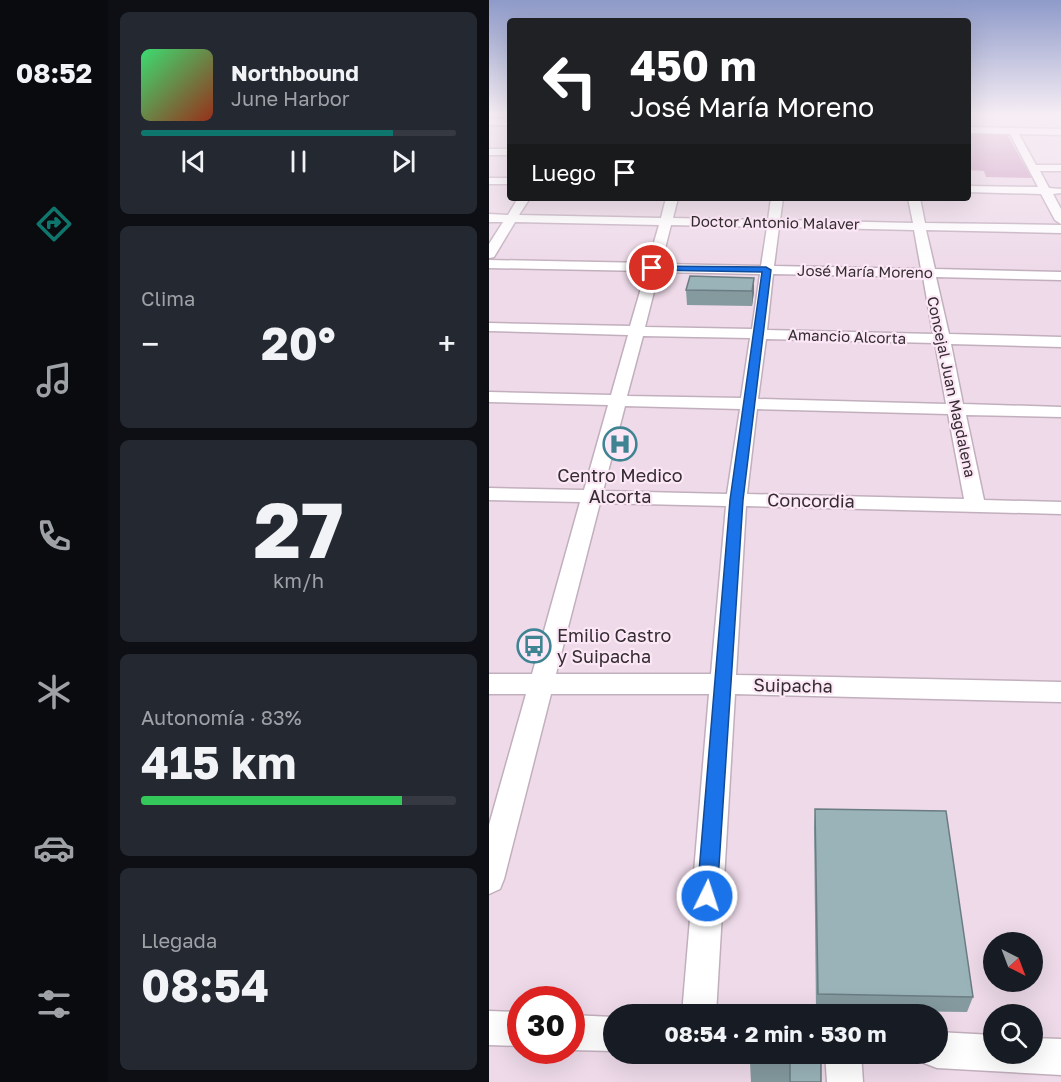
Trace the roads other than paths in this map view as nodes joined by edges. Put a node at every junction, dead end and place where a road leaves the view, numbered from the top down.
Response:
1 (1033, 168) joint
2 (1061, 168) edge
3 (489, 181) edge
4 (507, 181) edge
5 (971, 189) edge
6 (1046, 191) junction
7 (1061, 191) edge
8 (522, 201) edge
9 (671, 201) edge
10 (777, 201) edge
11 (915, 201) edge
12 (489, 218) edge
13 (511, 219) junction
14 (1061, 220) edge
15 (665, 222) junction
16 (773, 223) junction
17 (919, 226) junction
18 (1061, 229) edge
19 (489, 254) edge
20 (489, 264) edge
21 (652, 268) junction
22 (766, 270) junction
23 (927, 273) junction
24 (1061, 276) edge
25 (489, 327) edge
26 (636, 332) junction
27 (757, 334) junction
28 (941, 339) junction
29 (1061, 342) edge
30 (489, 397) edge
31 (618, 401) junction
32 (748, 404) junction
33 (956, 409) junction
34 (1061, 412) edge
35 (489, 494) edge
36 (591, 497) junction
37 (736, 500) junction
38 (975, 506) junction
39 (1061, 508) edge
40 (489, 684) edge
41 (722, 684) junction
42 (542, 685) junction
43 (1061, 692) edge
44 (489, 879) edge
45 (700, 1004) edge
46 (489, 1028) edge
47 (507, 1029) edge
48 (585, 1033) edge
49 (603, 1034) edge
50 (948, 1051) edge
51 (1061, 1057) edge
52 (844, 1064) edge
53 (845, 1082) edge

1 - 2 street
1 - 6 street
3 - 4 street
5 - 6 street
6 - 7 street
6 - 14 street
8 - 13 street
9 - 15 street
10 - 16 street
11 - 17 street, Concejal Juan Magdalena
12 - 13 street, Doctor Antonio Malaver
13 - 15 street, Doctor Antonio Malaver
13 - 19 street
15 - 16 street, Doctor Antonio Malaver
15 - 21 street
16 - 17 street, Doctor Antonio Malaver
16 - 22 street
17 - 18 street, Doctor Antonio Malaver
17 - 23 street, Concejal Juan Magdalena
20 - 21 street, José María Moreno
21 - 22 street, José María Moreno
21 - 26 street
22 - 23 street, José María Moreno
22 - 27 street
23 - 24 street, José María Moreno
23 - 28 street, Concejal Juan Magdalena
25 - 26 street, Amancio Alcorta
26 - 27 street, Amancio Alcorta
26 - 31 street
27 - 28 street, Amancio Alcorta
27 - 32 street
28 - 29 street, Amancio Alcorta
28 - 33 street, Concejal Juan Magdalena
30 - 31 street
31 - 32 street
31 - 36 street
32 - 33 street
32 - 37 street
33 - 34 street
33 - 38 street, Concejal Juan Magdalena
35 - 36 street, Concordia
36 - 37 street, Concordia
36 - 42 street
37 - 38 street, Concordia
37 - 41 street
38 - 39 street, Concordia
40 - 42 street, Suipacha
41 - 42 street, Suipacha
41 - 43 street, Suipacha
41 - 45 street
42 - 44 street
46 - 47 street
48 - 49 street
50 - 51 street
52 - 53 street

